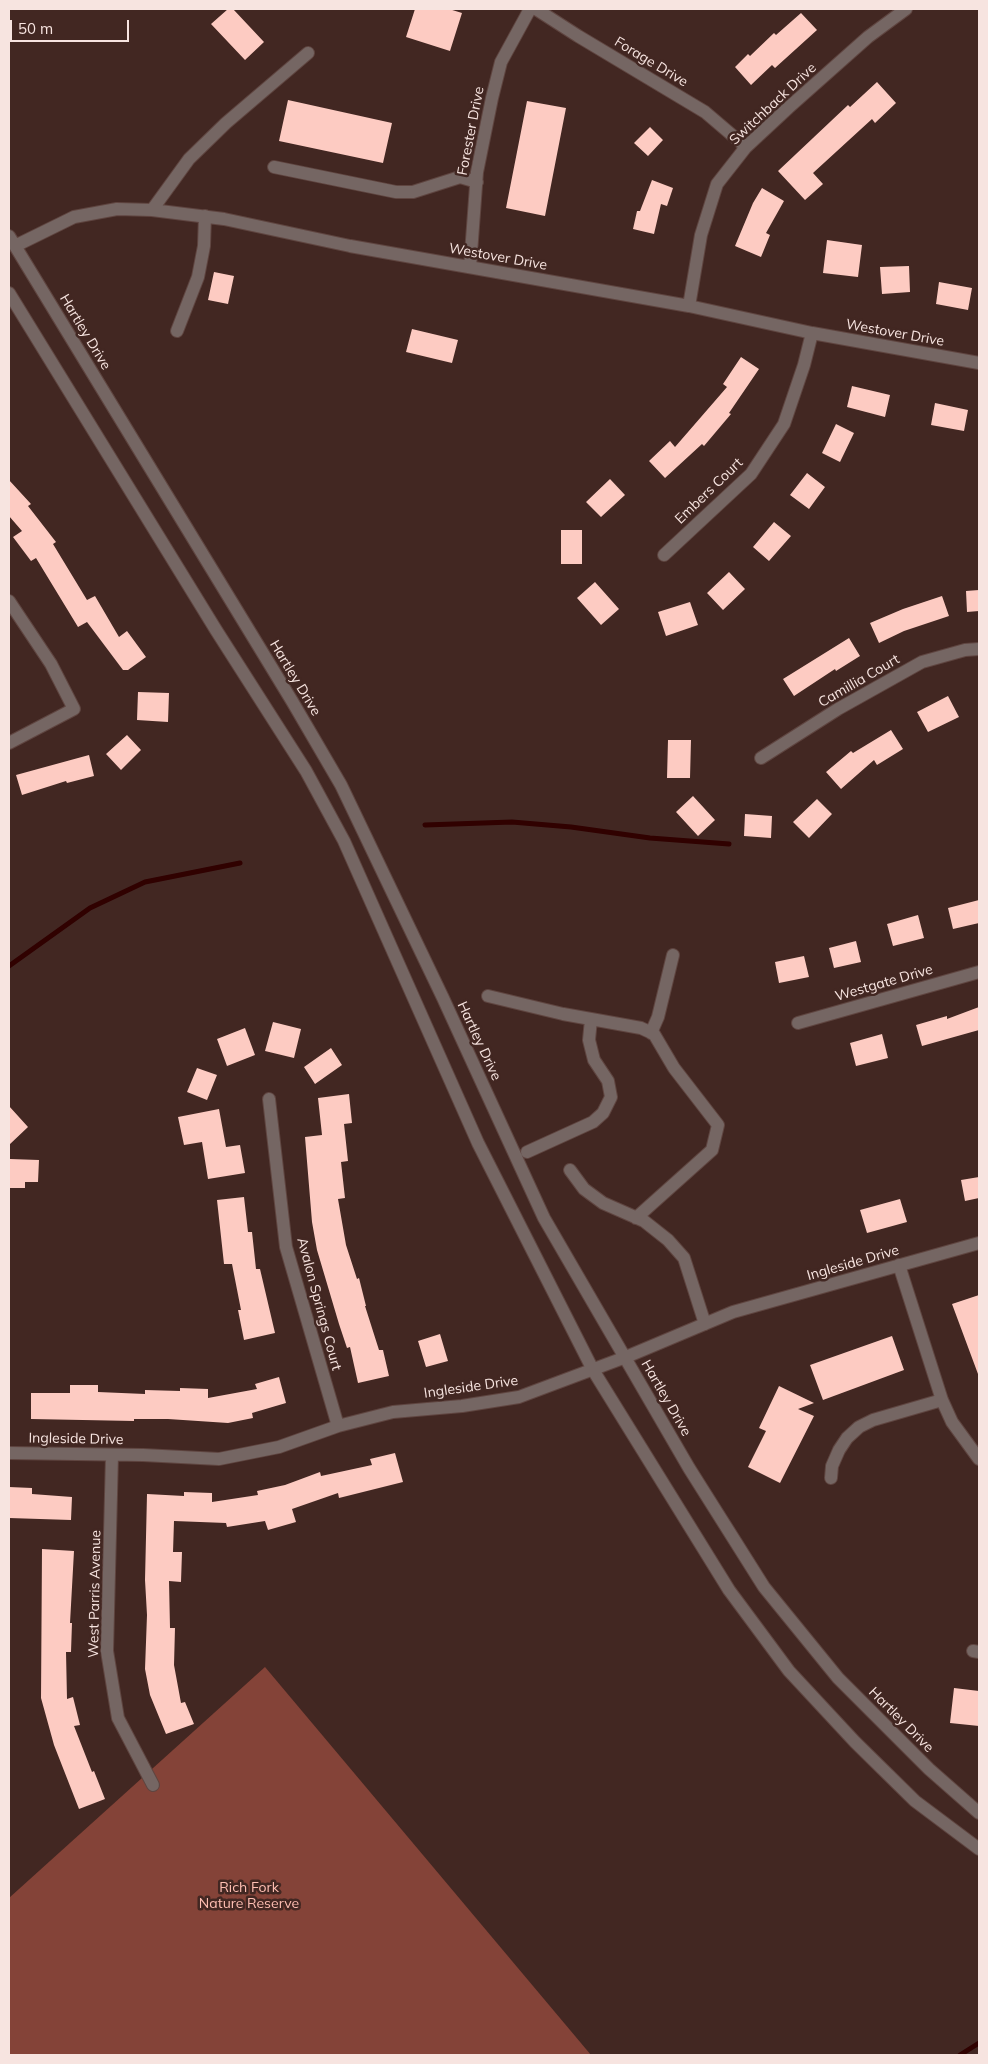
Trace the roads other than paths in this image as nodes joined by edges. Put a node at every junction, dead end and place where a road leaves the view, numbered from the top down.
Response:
1 (530, 9) edge
2 (536, 9) edge
3 (906, 9) edge
4 (308, 53) dead end
5 (746, 147) junction
6 (274, 167) dead end
7 (477, 182) junction
8 (152, 210) junction
9 (205, 216) junction
10 (12, 241) edge
11 (470, 267) junction
12 (9, 292) edge
13 (688, 306) junction
14 (177, 331) dead end
15 (812, 333) junction
16 (979, 364) edge
17 (664, 555) dead end
18 (9, 601) edge
19 (979, 649) edge
20 (9, 743) edge
21 (761, 758) dead end
22 (673, 955) dead end
23 (979, 972) edge
24 (488, 996) dead end
25 (591, 1019) junction
26 (798, 1023) dead end
27 (651, 1033) junction
28 (269, 1100) dead end
29 (527, 1152) dead end
30 (570, 1170) dead end
31 (636, 1218) junction
32 (979, 1243) edge
33 (899, 1265) junction
34 (705, 1324) junction
35 (626, 1357) junction
36 (593, 1370) junction
37 (942, 1400) junction
38 (338, 1426) junction
39 (9, 1453) edge
40 (112, 1455) junction
41 (979, 1459) edge
42 (831, 1478) dead end
43 (153, 1785) dead end
44 (979, 1813) edge
45 (979, 1849) edge

1 - 7 street, Forester Drive
2 - 5 street, Forage Drive
3 - 5 street, Switchback Drive
4 - 8 street
5 - 13 street, Switchback Drive
6 - 7 street
7 - 11 street, Forester Drive
8 - 9 street, Westover Drive
8 - 10 street, Westover Drive
9 - 11 street, Westover Drive
9 - 14 street
10 - 35 street, Hartley Drive
11 - 13 street, Westover Drive
12 - 36 street
13 - 15 street, Westover Drive
15 - 16 street, Westover Drive
15 - 17 street, Embers Court
18 - 20 street
19 - 21 street, Camillia Court
22 - 27 street
23 - 26 street, Westgate Drive
24 - 25 street
25 - 27 street
25 - 29 street
27 - 31 street
28 - 38 street, Avalon Springs Court
30 - 31 street
31 - 34 street
32 - 33 street, Ingleside Drive
33 - 34 street, Ingleside Drive
33 - 37 street
34 - 35 street, Ingleside Drive
35 - 36 street, Ingleside Drive
35 - 44 street, Hartley Drive
36 - 38 street, Ingleside Drive
36 - 45 street
37 - 41 street
37 - 42 street
38 - 40 street, Ingleside Drive
39 - 40 street, Ingleside Drive
40 - 43 street, West Parris Avenue

